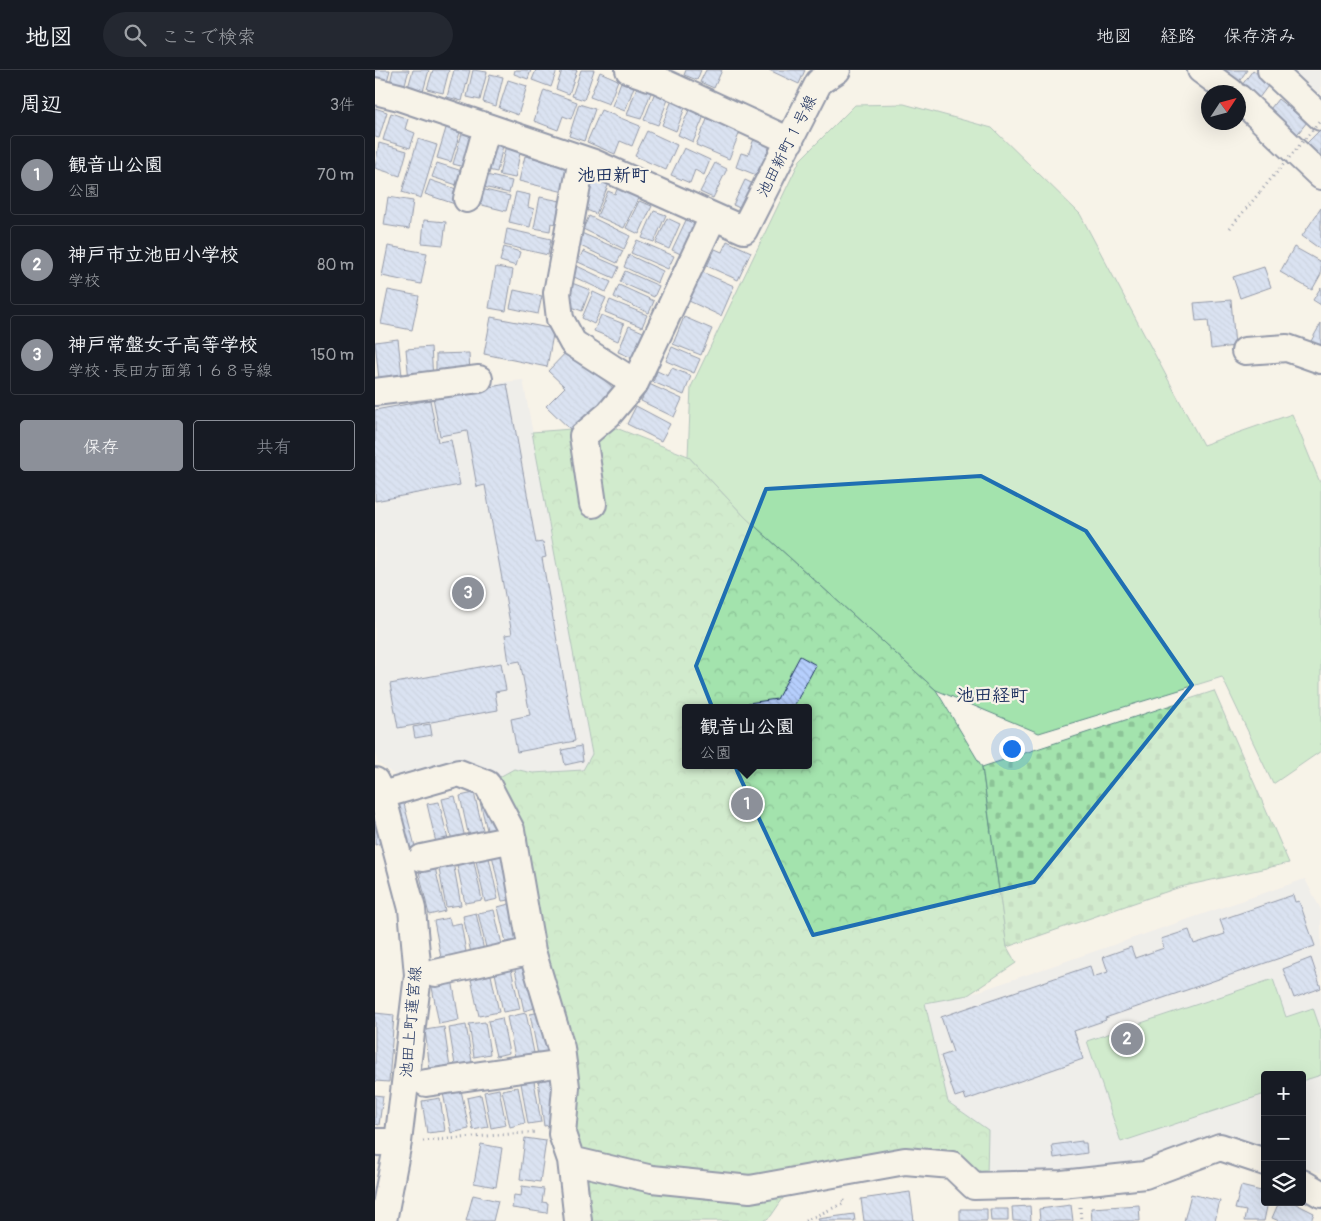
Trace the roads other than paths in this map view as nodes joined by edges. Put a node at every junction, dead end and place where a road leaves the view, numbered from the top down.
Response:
1 (629, 70) edge
2 (837, 70) edge
3 (1201, 70) edge
4 (1271, 70) edge
5 (1221, 85) edge
6 (375, 91) edge
7 (1246, 105) edge
8 (1318, 109) edge
9 (487, 127) junction
10 (791, 141) junction
11 (582, 159) junction
12 (1321, 176) edge
13 (467, 199) dead end
14 (713, 217) junction
15 (1245, 352) dead end
16 (1321, 360) edge
17 (479, 379) dead end
18 (635, 383) junction
19 (375, 392) edge
20 (593, 504) dead end
21 (378, 788) edge
22 (513, 839) junction
23 (422, 858) dead end
24 (531, 951) junction
25 (436, 972) dead end
26 (563, 1062) junction
27 (426, 1084) dead end
28 (399, 1142) edge
29 (571, 1160) junction
30 (1262, 1161) edge
31 (1306, 1185) edge
32 (1321, 1194) edge
33 (383, 1221) edge
34 (578, 1221) edge

1 - 10 street
2 - 10 street, 池田新町１号線
3 - 5 street
4 - 8 street
6 - 9 street
7 - 12 street
9 - 11 street
9 - 13 street
10 - 14 street, 池田新町１号線
11 - 14 street
11 - 18 street
14 - 18 street
15 - 16 street
17 - 19 street
18 - 20 street
21 - 22 street
21 - 28 street, 池田上町蓮宮線
22 - 23 street
22 - 24 street
24 - 25 street
24 - 26 street
26 - 27 street
26 - 29 street
28 - 33 street, 池田上町蓮宮線
29 - 30 street
29 - 34 street
31 - 32 street

